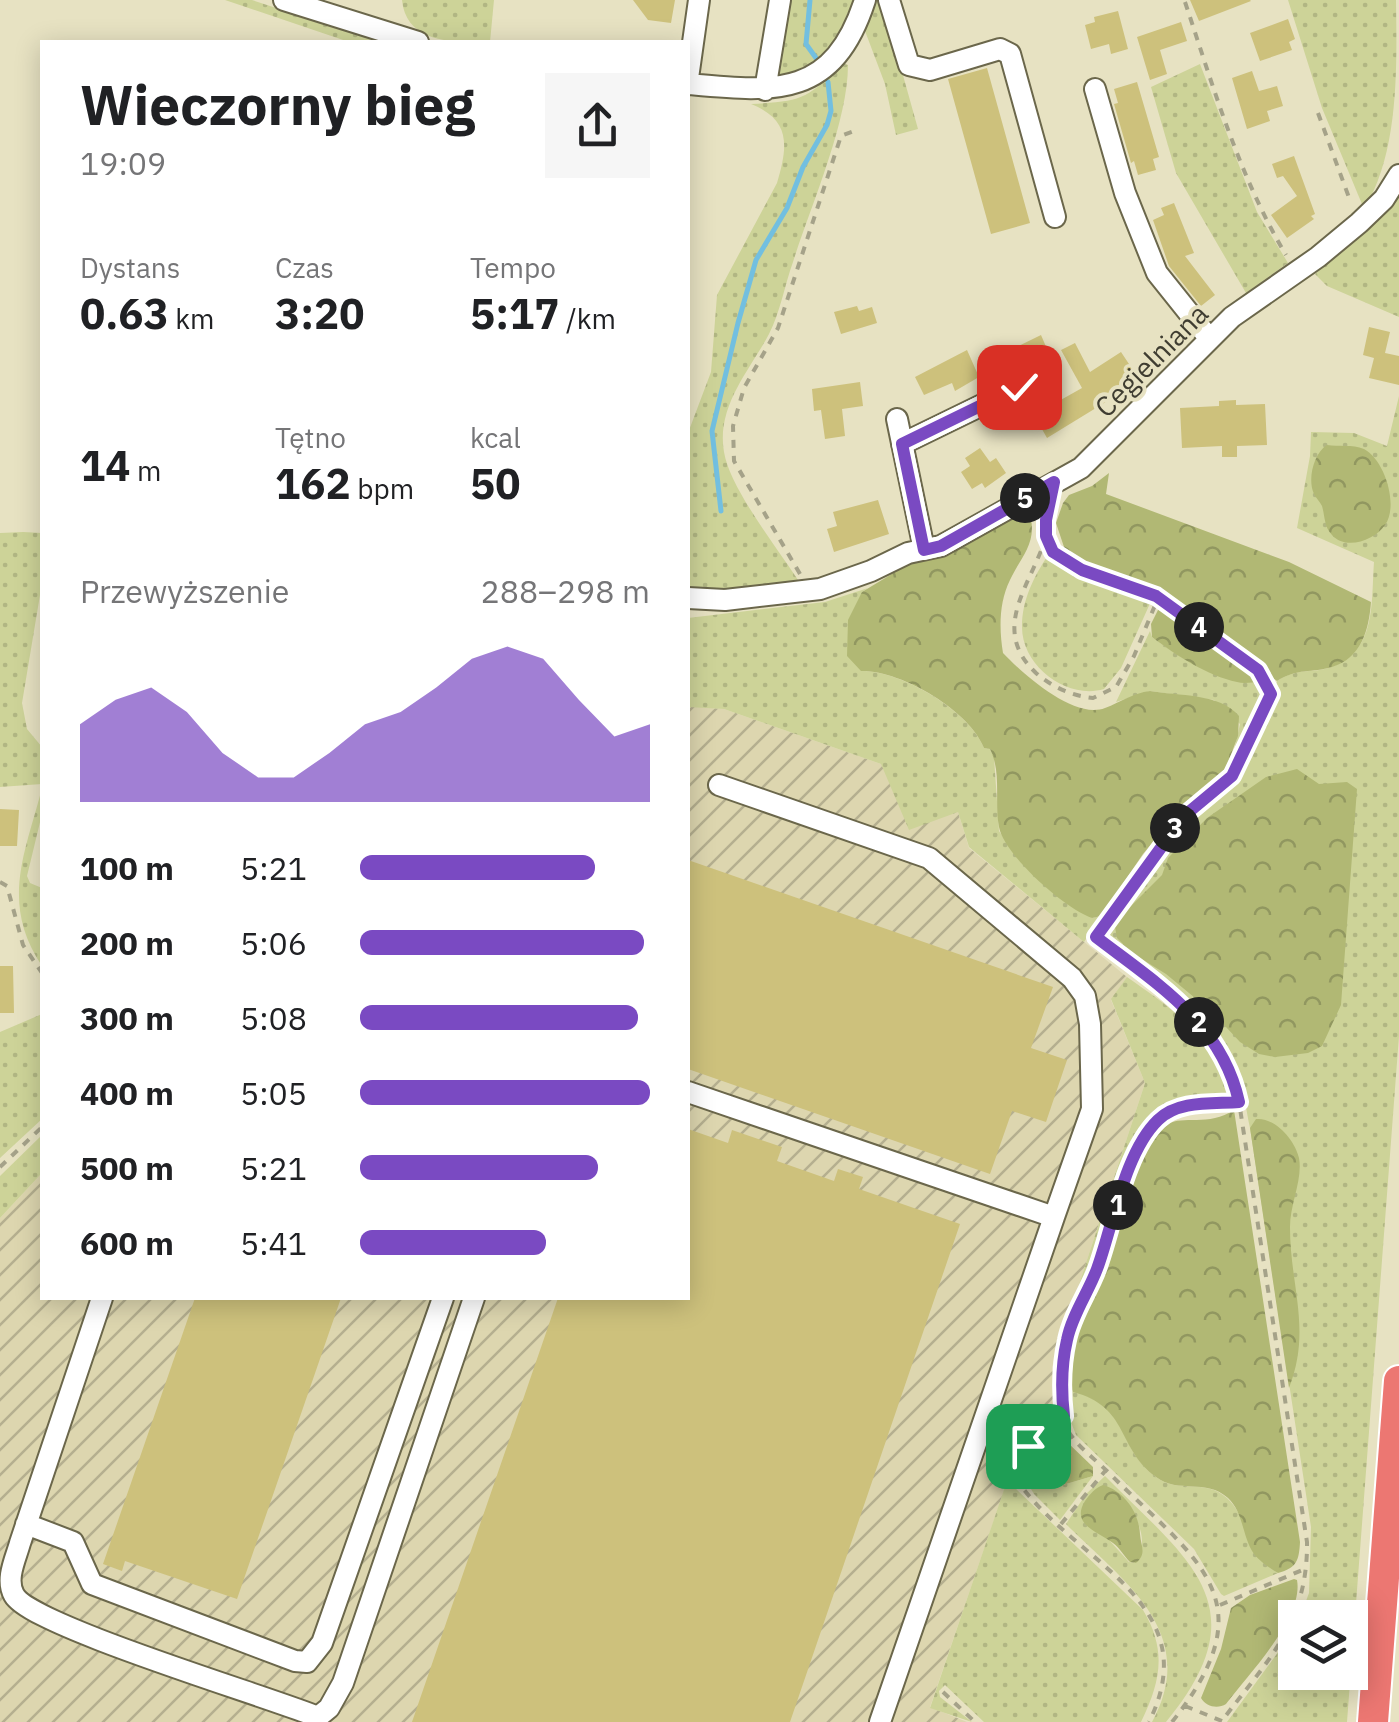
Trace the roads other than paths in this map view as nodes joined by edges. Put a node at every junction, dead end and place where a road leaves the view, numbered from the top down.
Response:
1 (284, 0) edge
2 (699, 0) edge
3 (780, 0) edge
4 (865, 0) edge
5 (889, 0) edge
6 (412, 40) edge
7 (690, 66) edge
8 (690, 81) edge
9 (1095, 89) dead end
10 (765, 90) junction
11 (1399, 175) edge
12 (1055, 217) dead end
13 (1210, 338) junction
14 (1019, 387) dead end
15 (897, 419) dead end
16 (902, 444) junction
17 (924, 550) junction
18 (690, 598) edge
19 (719, 785) dead end
20 (690, 1093) edge
21 (1054, 1217) junction
22 (101, 1300) edge
23 (442, 1300) edge
24 (473, 1300) edge
25 (1399, 1381) edge
26 (26, 1524) junction
27 (317, 1719) edge
28 (880, 1722) edge
29 (1373, 1722) edge

1 - 6 street
2 - 7 street
3 - 10 street
4 - 10 street
5 - 12 street
8 - 10 street
9 - 13 street
11 - 13 street, Cegielniana
13 - 17 street, Cegielniana
14 - 16 street
15 - 16 street
16 - 17 street
17 - 18 street, Cegielniana
19 - 21 street
20 - 21 street
21 - 28 street
22 - 26 street
23 - 26 street
24 - 27 street
25 - 29 highway
26 - 27 street

